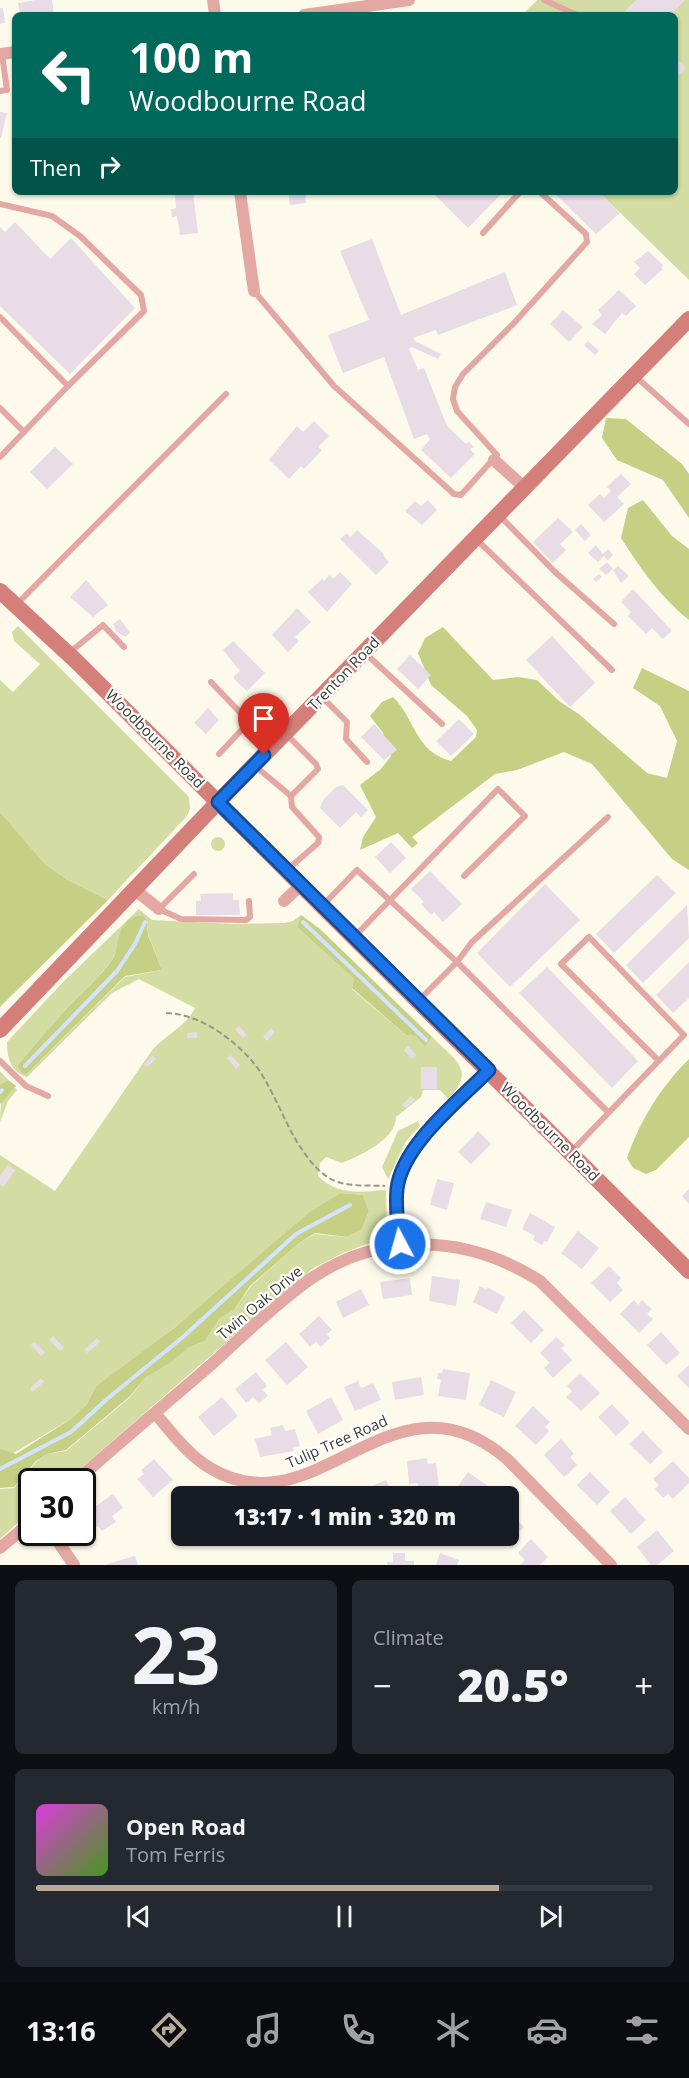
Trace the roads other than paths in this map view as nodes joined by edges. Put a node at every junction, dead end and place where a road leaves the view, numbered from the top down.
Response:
1 (409, 0) edge
2 (544, 0) edge
3 (325, 12) edge
4 (570, 12) edge
5 (6, 53) edge
6 (0, 91) edge
7 (240, 195) edge
8 (517, 195) edge
9 (543, 195) edge
10 (0, 204) edge
11 (483, 233) dead end
12 (254, 291) joint
13 (0, 317) edge
14 (689, 319) edge
15 (634, 375) junction
16 (69, 386) junction
17 (226, 394) dead end
18 (1, 411) edge
19 (689, 424) edge
20 (24, 432) junction
21 (0, 457) edge
22 (494, 460) junction
23 (525, 488) junction
24 (499, 514) junction
25 (476, 538) junction
26 (0, 591) edge
27 (16, 606) junction
28 (614, 624) dead end
29 (124, 647) dead end
30 (68, 653) junction
31 (365, 653) junction
32 (612, 670) dead end
33 (211, 682) dead end
34 (321, 697) junction
35 (250, 721) junction
36 (442, 724) dead end
37 (286, 733) junction
38 (273, 746) junction
39 (219, 754) dead end
40 (367, 762) dead end
41 (254, 765) junction
42 (291, 796) junction
43 (218, 802) junction
44 (608, 817) dead end
45 (286, 871) junction
46 (194, 874) dead end
47 (464, 876) dead end
48 (301, 885) junction
49 (134, 889) junction
50 (389, 900) junction
51 (284, 901) dead end
52 (249, 902) dead end
53 (323, 906) junction
54 (159, 909) junction
55 (355, 937) junction
56 (457, 962) junction
57 (419, 1000) junction
58 (0, 1030) edge
59 (0, 1061) edge
60 (658, 1061) junction
61 (489, 1070) junction
62 (48, 1096) dead end
63 (609, 1112) junction
64 (570, 1152) junction
65 (400, 1244) junction
66 (689, 1270) edge
67 (155, 1413) junction
68 (689, 1429) edge
69 (91, 1468) edge
70 (18, 1533) edge
71 (61, 1546) edge
72 (0, 1548) edge
73 (74, 1565) edge
74 (611, 1565) edge

1 - 3 street
2 - 4 lane
5 - 6 lane
7 - 12 street
8 - 11 lane
9 - 22 lane
10 - 16 lane
12 - 22 lane
13 - 16 lane
14 - 15 main road, Trenton Road
15 - 19 lane
15 - 23 main road, Trenton Road
16 - 20 lane
17 - 27 lane
18 - 20 lane
20 - 21 lane
22 - 23 street
23 - 24 main road, Trenton Road
24 - 25 main road, Trenton Road
24 - 28 lane
25 - 31 main road, Trenton Road
25 - 32 lane
26 - 27 main road, Woodbourne Road
27 - 30 main road, Woodbourne Road
29 - 30 lane
30 - 43 main road, Woodbourne Road
31 - 34 main road, Trenton Road
31 - 36 lane
33 - 35 lane
34 - 37 main road, Trenton Road
34 - 40 lane
35 - 38 lane
35 - 39 lane
37 - 38 main road, Trenton Road
37 - 42 lane
38 - 41 main road, Trenton Road
41 - 42 lane
41 - 43 main road, Trenton Road
42 - 45 lane
43 - 45 main road, Woodbourne Road
43 - 49 main road, Trenton Road
44 - 56 lane
45 - 48 main road, Woodbourne Road
46 - 54 lane
47 - 50 lane
48 - 51 street
48 - 53 main road, Woodbourne Road
49 - 54 street
49 - 58 main road, Trenton Road
50 - 53 lane
50 - 55 lane
50 - 56 lane
52 - 54 lane
53 - 55 main road, Woodbourne Road
55 - 57 main road, Woodbourne Road
56 - 57 lane
56 - 63 lane
57 - 61 main road, Woodbourne Road
59 - 62 lane
60 - 60 lane
60 - 63 lane
61 - 64 main road, Woodbourne Road
61 - 65 street
63 - 64 lane
64 - 66 main road, Woodbourne Road
65 - 67 street, Twin Oak Drive
65 - 68 street, Twin Oak Drive
67 - 69 street, Twin Oak Drive
67 - 74 street, Tulip Tree Road
70 - 72 street
71 - 73 street

